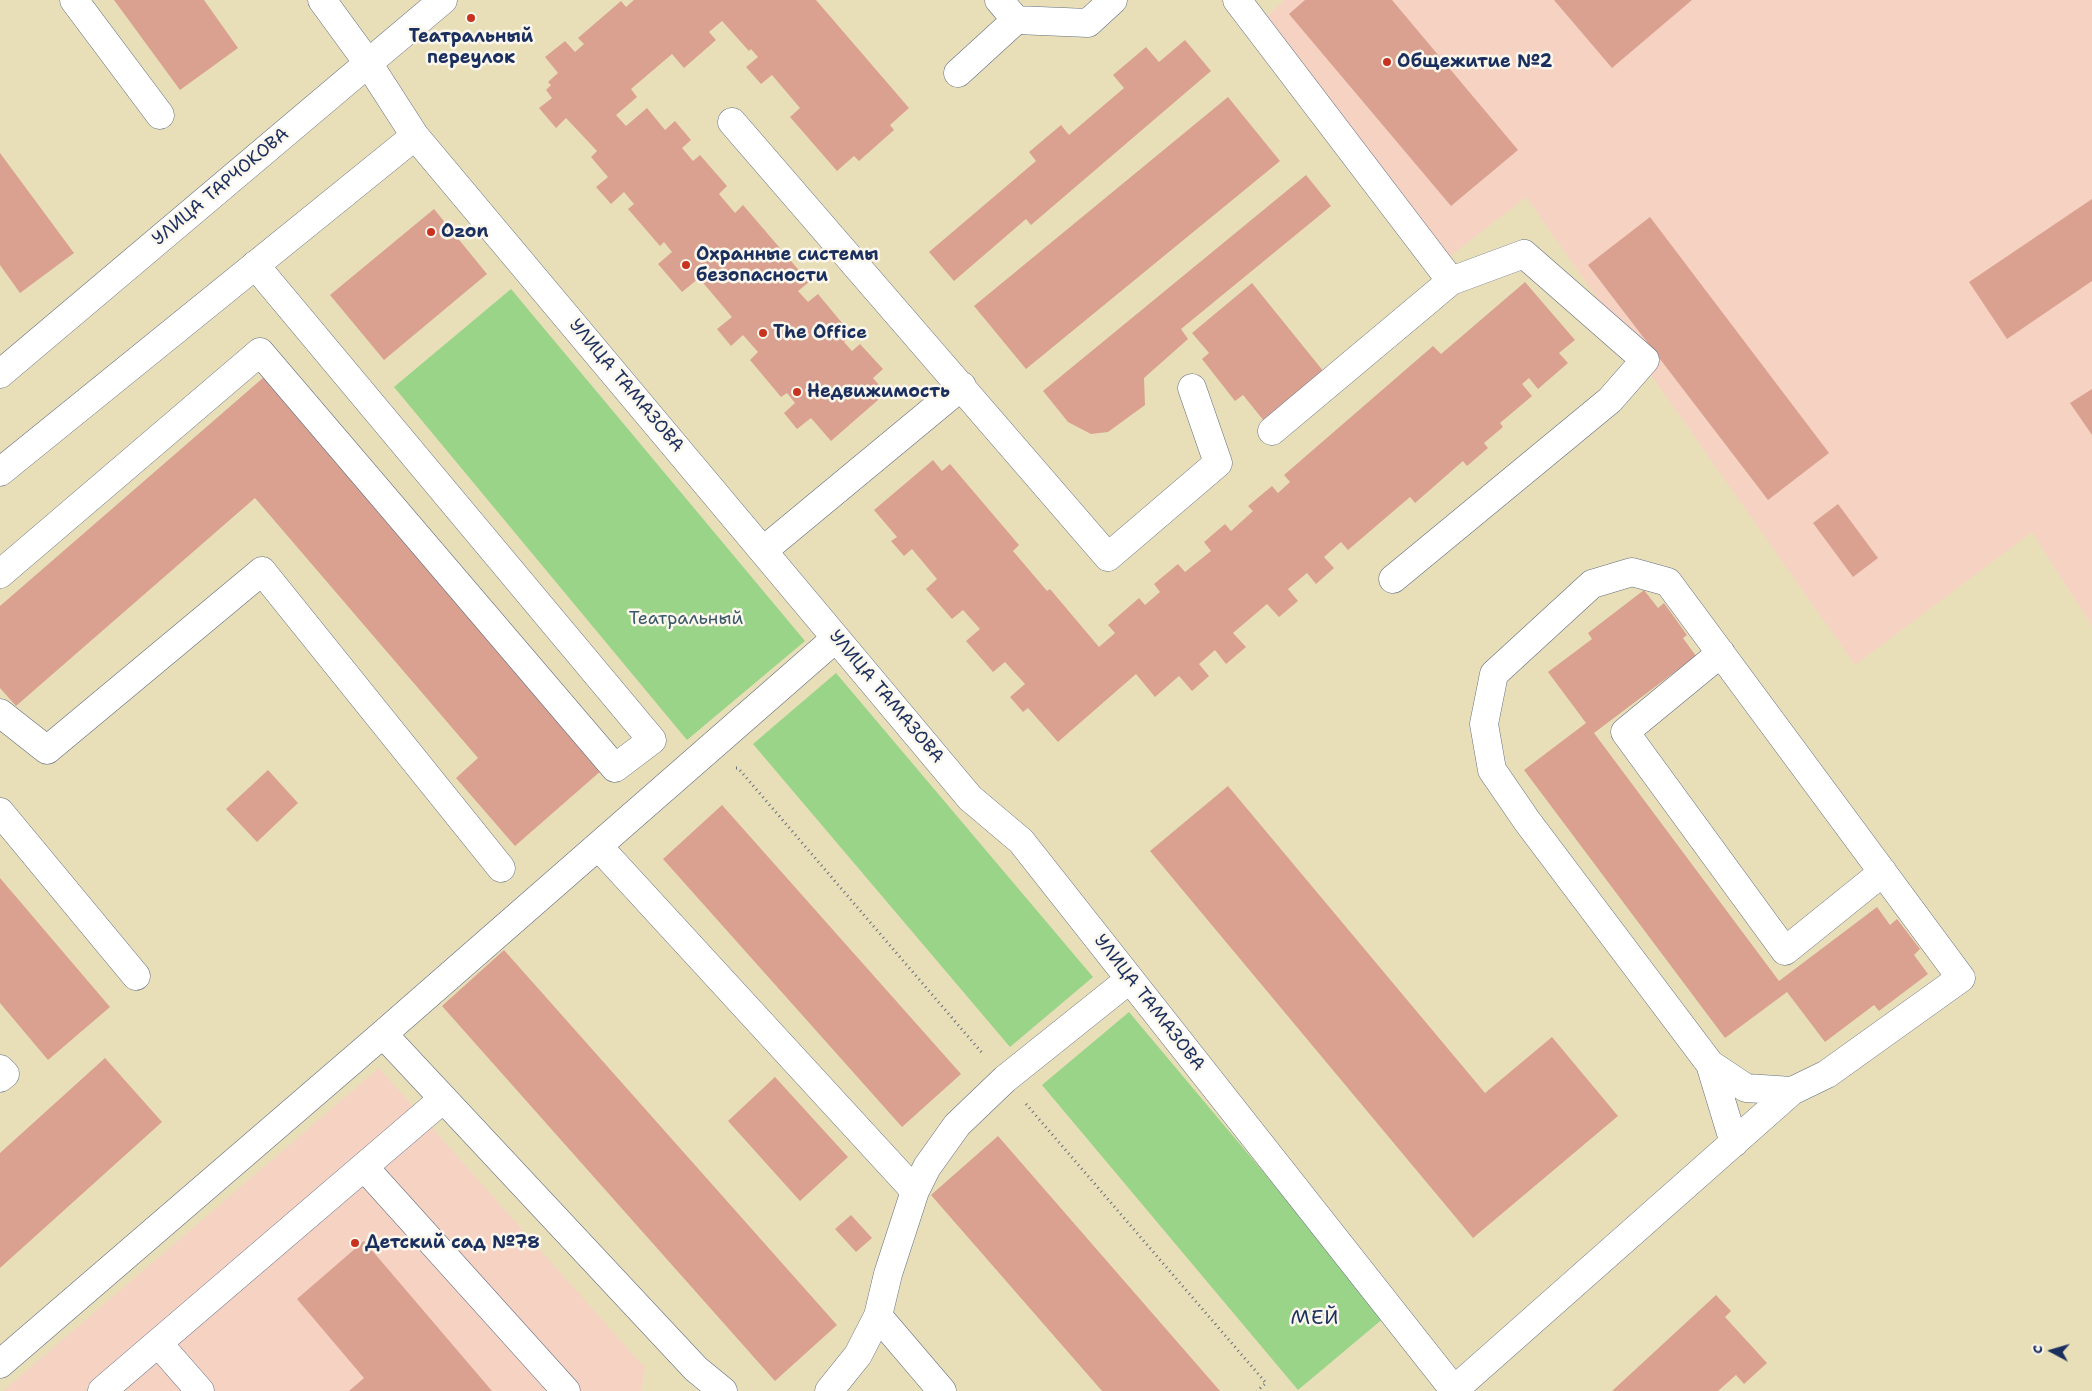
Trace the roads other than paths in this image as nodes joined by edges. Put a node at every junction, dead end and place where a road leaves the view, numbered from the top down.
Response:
1 (74, 0) edge
2 (322, 0) edge
3 (444, 0) edge
4 (1113, 0) edge
5 (1237, 0) edge
6 (1008, 10) edge
7 (368, 63) junction
8 (958, 73) dead end
9 (160, 115) dead end
10 (732, 122) dead end
11 (415, 136) junction
12 (256, 265) junction
13 (1451, 281) junction
14 (0, 374) edge
15 (962, 386) junction
16 (1192, 388) dead end
17 (1272, 431) dead end
18 (0, 472) edge
19 (764, 550) junction
20 (0, 574) edge
21 (1393, 579) dead end
22 (836, 638) junction
23 (1721, 653) junction
24 (0, 713) edge
25 (0, 812) edge
26 (598, 846) junction
27 (502, 868) dead end
28 (1883, 872) junction
29 (136, 976) dead end
30 (1130, 979) junction
31 (383, 1034) junction
32 (1710, 1064) junction
33 (0, 1069) edge
34 (0, 1078) edge
35 (1792, 1091) junction
36 (443, 1099) junction
37 (1734, 1143) junction
38 (365, 1168) junction
39 (915, 1191) junction
40 (878, 1316) junction
41 (158, 1343) junction
42 (0, 1364) edge
43 (102, 1391) edge
44 (200, 1391) edge
45 (566, 1391) edge
46 (723, 1391) edge
47 (829, 1391) edge
48 (942, 1391) edge

1 - 9 street
2 - 7 street, УЛИЦА ТАМАЗОВА
3 - 7 street, УЛИЦА ТАРЧОКОВА
4 - 6 street
5 - 13 street
6 - 8 street
7 - 11 street, УЛИЦА ТАМАЗОВА
7 - 14 street, УЛИЦА ТАРЧОКОВА
10 - 15 street
11 - 12 street
11 - 19 street, УЛИЦА ТАМАЗОВА
12 - 18 street
12 - 20 street
13 - 17 street
13 - 21 street
15 - 16 street
15 - 19 street
19 - 22 street, УЛИЦА ТАМАЗОВА
22 - 26 street
22 - 30 street, УЛИЦА ТАМАЗОВА
23 - 28 street
23 - 28 street
23 - 32 street
24 - 27 street
25 - 29 street
26 - 31 street
26 - 39 street
28 - 35 street
30 - 37 street, УЛИЦА ТАМАЗОВА
30 - 39 street
31 - 36 street
31 - 42 street
32 - 35 street
32 - 37 street
33 - 34 street
35 - 37 street
36 - 38 street
36 - 46 street
38 - 41 street
38 - 45 street
39 - 40 street
40 - 47 street
40 - 48 street
41 - 43 street
41 - 44 street

